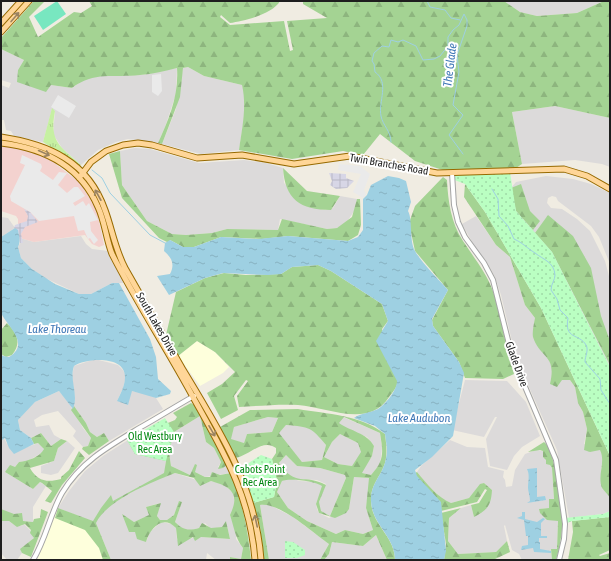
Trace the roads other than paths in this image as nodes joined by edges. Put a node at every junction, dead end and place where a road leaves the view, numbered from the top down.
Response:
1 (21, 1) edge
2 (29, 1) edge
3 (1, 23) edge
4 (1, 32) edge
5 (1, 137) edge
6 (1, 143) edge
7 (452, 173) junction
8 (79, 175) junction
9 (610, 189) edge
10 (196, 396) junction
11 (33, 560) edge
12 (255, 560) edge
13 (261, 560) edge
14 (559, 560) edge

1 - 3 main road
4 -> 2 main road
5 - 8 main road, South Lakes Drive
6 -> 8 main road, South Lakes Drive
7 - 8 main road, Twin Branches Road
7 - 9 main road, Twin Branches Road
7 - 14 street, Glade Drive
8 - 10 main road, South Lakes Drive
10 - 11 street
10 -> 12 main road, South Lakes Drive
13 -> 10 main road, South Lakes Drive

